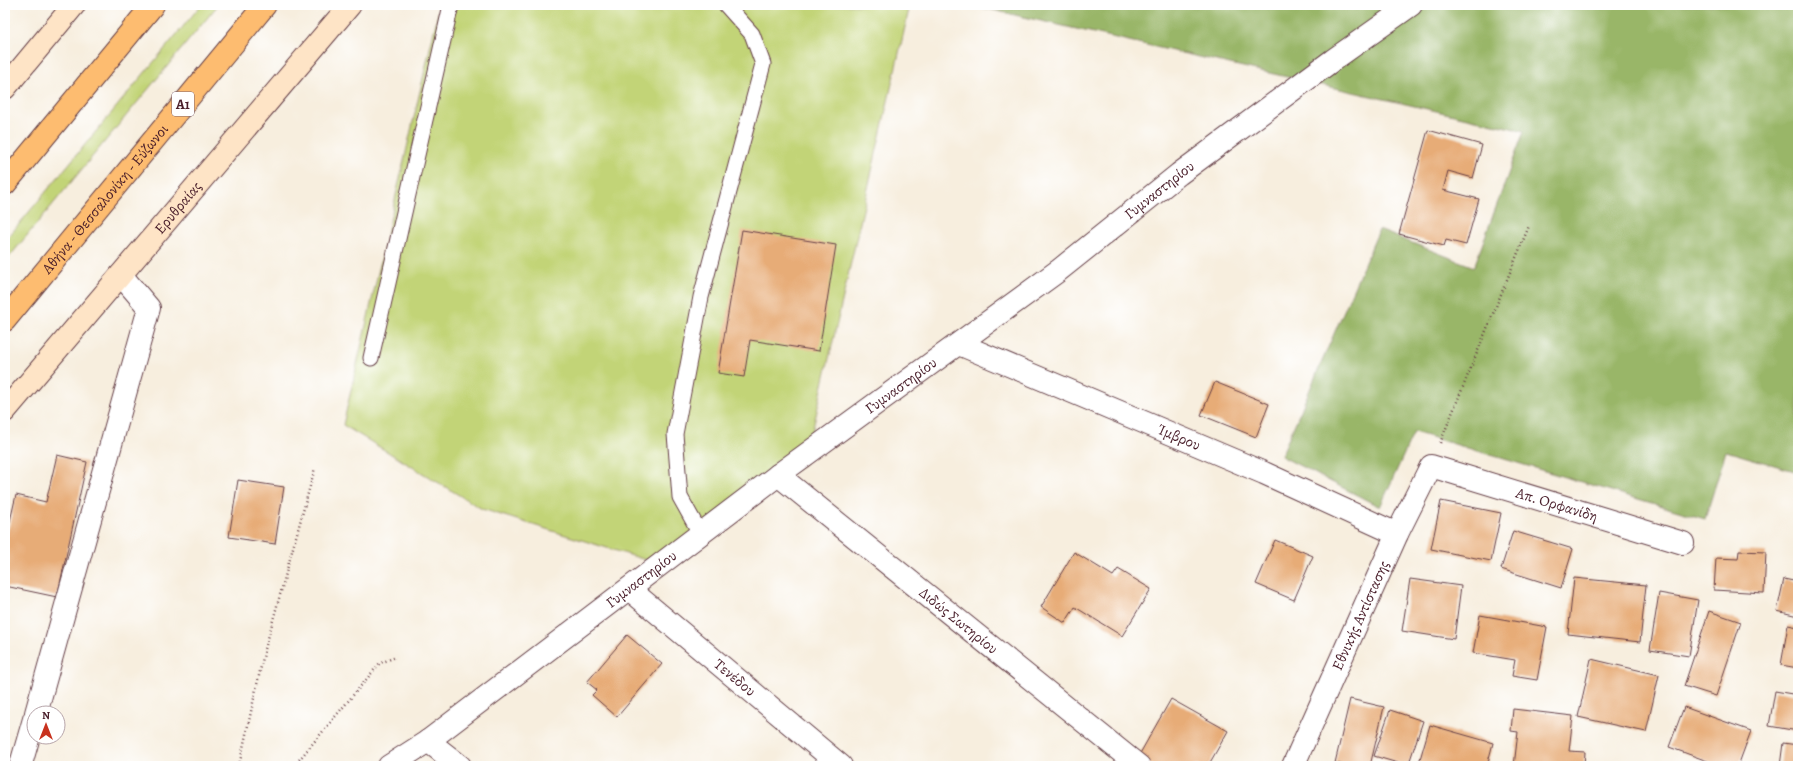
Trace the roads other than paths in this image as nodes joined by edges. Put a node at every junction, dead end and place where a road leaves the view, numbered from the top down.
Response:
1 (74, 5) edge
2 (153, 5) edge
3 (265, 5) edge
4 (350, 5) edge
5 (451, 5) edge
6 (726, 5) edge
7 (1411, 5) edge
8 (5, 88) edge
9 (5, 184) edge
10 (121, 275) junction
11 (5, 320) edge
12 (959, 344) junction
13 (371, 358) dead end
14 (5, 411) edge
15 (1431, 466) joint
16 (778, 475) junction
17 (700, 533) junction
18 (1397, 534) junction
19 (1683, 543) dead end
20 (629, 589) junction
21 (38, 705) edge
22 (26, 740) edge
23 (428, 741) junction
24 (17, 763) edge
25 (389, 766) edge
26 (460, 766) edge
27 (841, 766) edge
28 (1139, 766) edge
29 (1293, 766) edge

1 - 8 main road
2 - 9 highway
3 - 11 highway, Αθήνα - Θεσσαλονίκη - Εύζωνοι / Α1
4 - 10 main road, Ερυθραίας
5 - 13 lane
6 - 17 lane
7 - 12 street, Γυμναστηρίου
10 - 14 main road, Ερυθραίας
10 - 21 street
12 - 16 street, Γυμναστηρίου
12 - 18 street, Ίμβρου
15 - 18 street, Εθνικής Αντίστασης
15 - 19 street, Απ. Ορφανίδη
16 - 17 street, Γυμναστηρίου
16 - 28 street, Διδώς Σωτηρίου
17 - 20 street, Γυμναστηρίου
18 - 29 street, Εθνικής Αντίστασης
20 - 23 street, Γυμναστηρίου
20 - 27 street, Τενέδου
22 - 24 street
23 - 25 street, Γυμναστηρίου
23 - 26 street

